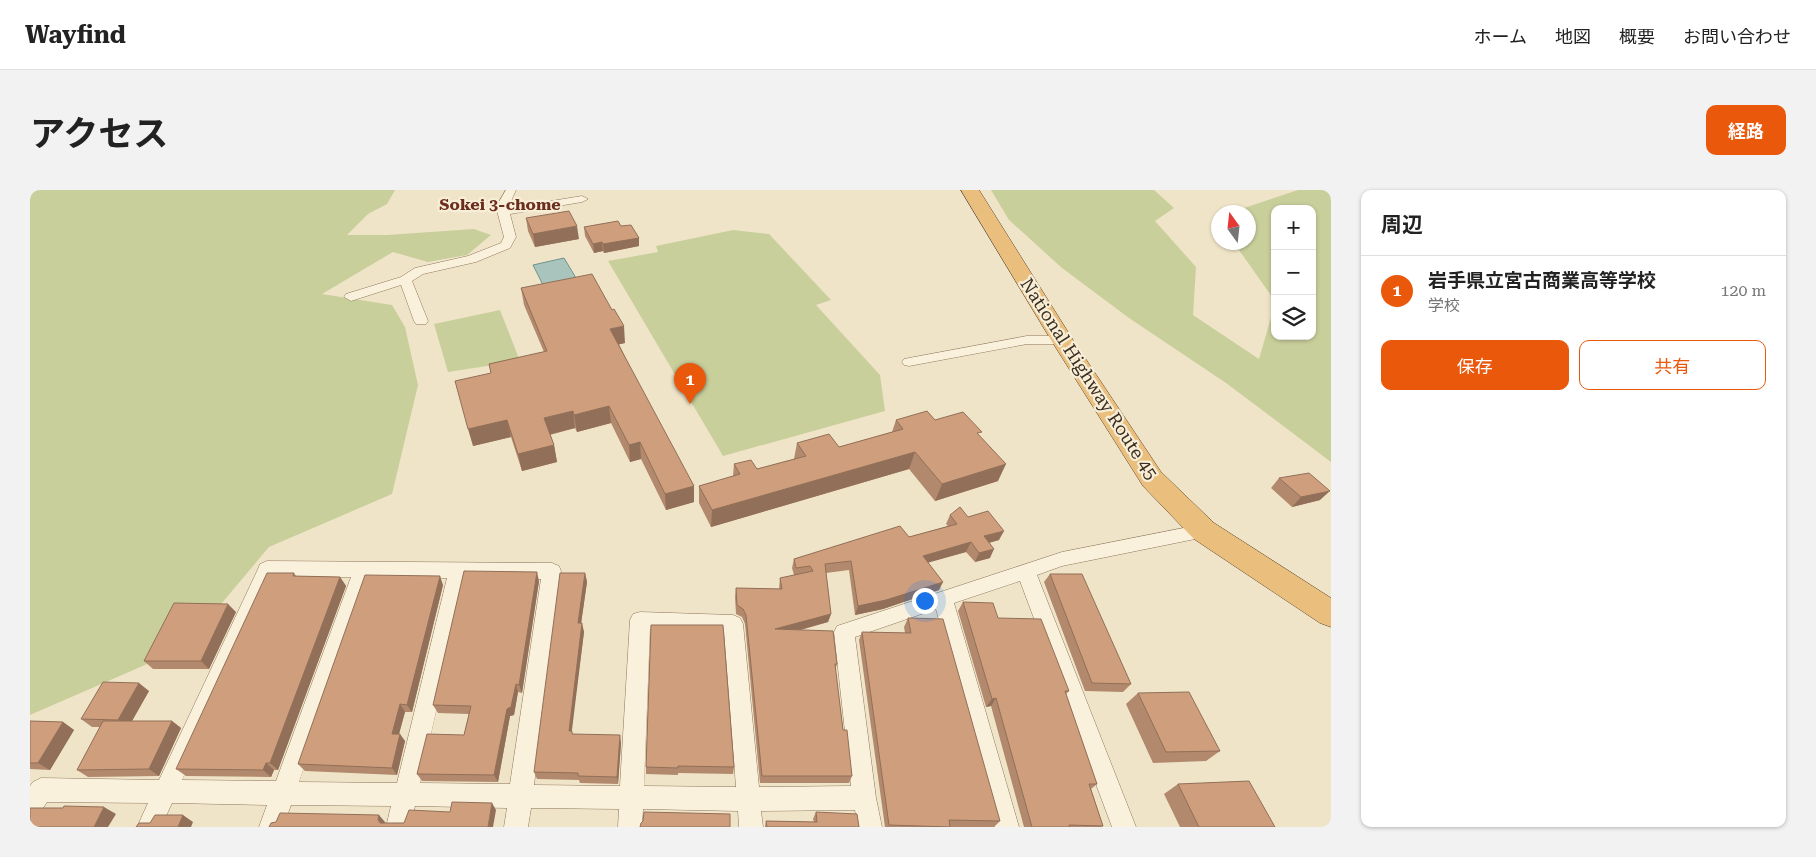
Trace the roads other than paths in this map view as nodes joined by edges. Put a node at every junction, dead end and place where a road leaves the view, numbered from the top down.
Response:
1 (511, 190) edge
2 (970, 190) edge
3 (582, 199) dead end
4 (503, 212) junction
5 (405, 280) junction
6 (351, 297) dead end
7 (421, 321) dead end
8 (1062, 340) junction
9 (909, 362) dead end
10 (1204, 531) junction
11 (363, 570) junction
12 (458, 570) junction
13 (1026, 572) junction
14 (943, 600) junction
15 (1331, 614) edge
16 (166, 791) junction
17 (283, 793) junction
18 (406, 794) junction
19 (521, 796) junction
20 (630, 798) junction
21 (864, 798) junction
22 (749, 799) junction
23 (30, 808) edge
24 (149, 827) edge
25 (271, 827) edge
26 (398, 827) edge
27 (516, 827) edge
28 (630, 827) edge
29 (751, 827) edge
30 (870, 827) edge
31 (1007, 827) edge
32 (1124, 827) edge

1 - 4 street
2 - 8 highway, National Highway Route 45
3 - 4 street
4 - 5 street
5 - 6 street
5 - 7 street
8 - 9 street
8 - 10 highway, National Highway Route 45
10 - 13 street
10 - 15 highway, National Highway Route 45
11 - 12 street
11 - 16 street
11 - 17 street
12 - 18 street
12 - 19 street
13 - 14 street
13 - 32 street
14 - 21 street
14 - 31 street
16 - 17 street
16 - 23 street
16 - 24 street
17 - 18 street
17 - 25 street
18 - 19 street
18 - 26 street
19 - 20 street
19 - 27 street
20 - 22 street
20 - 22 street
20 - 28 street
21 - 22 street
21 - 30 street
22 - 29 street

